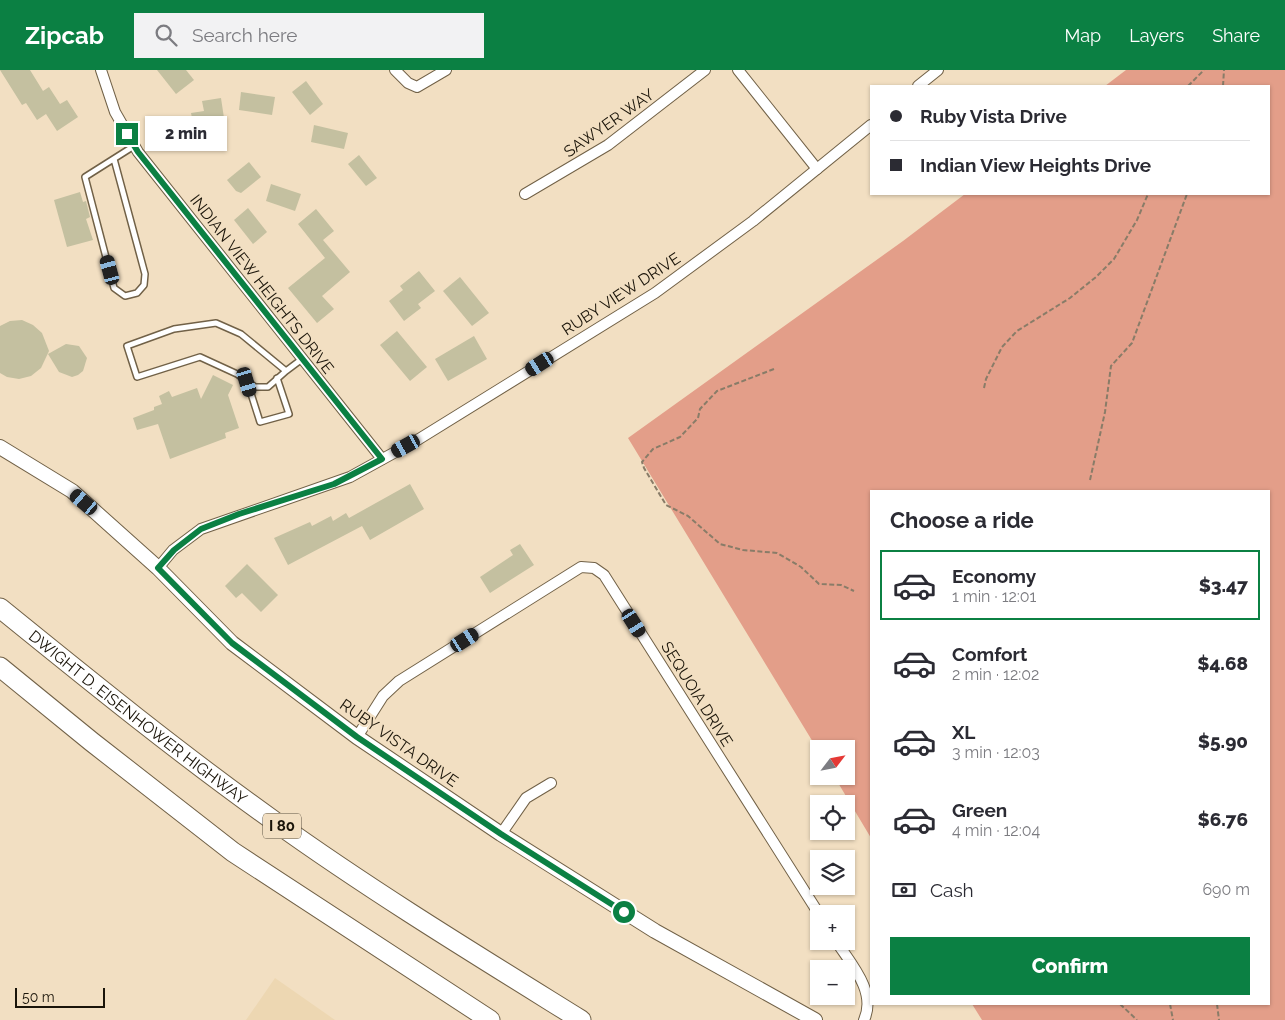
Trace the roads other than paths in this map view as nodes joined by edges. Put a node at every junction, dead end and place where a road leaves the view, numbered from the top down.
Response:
1 (101, 70) edge
2 (395, 70) edge
3 (446, 70) edge
4 (705, 70) edge
5 (738, 70) edge
6 (938, 70) edge
7 (919, 85) edge
8 (870, 126) edge
9 (134, 146) junction
10 (114, 159) junction
11 (818, 169) junction
12 (525, 194) dead end
13 (302, 359) junction
14 (286, 371) junction
15 (278, 378) junction
16 (247, 382) junction
17 (0, 447) edge
18 (382, 459) junction
19 (158, 568) junction
20 (0, 608) edge
21 (0, 667) edge
22 (357, 737) junction
23 (551, 783) dead end
24 (501, 834) junction
25 (813, 905) edge
26 (842, 950) edge
27 (464, 1005) junction
28 (485, 1020) edge
29 (490, 1020) edge
30 (581, 1020) edge
31 (815, 1020) edge
32 (864, 1020) edge

1 - 9 street, INDIAN VIEW HEIGHTS DRIVE
2 - 3 street
4 - 12 street, SAWYER WAY
5 - 11 street
6 - 7 street
8 - 11 street, RUBY VIEW DRIVE
9 - 10 lane
9 - 13 street, INDIAN VIEW HEIGHTS DRIVE
10 - 10 lane
11 - 18 street, RUBY VIEW DRIVE
13 - 14 lane
13 - 18 street, INDIAN VIEW HEIGHTS DRIVE
14 - 15 lane
14 - 16 lane
15 - 16 lane
15 - 16 lane
17 - 19 street, RUBY VISTA DRIVE
18 - 19 street, RUBY VIEW DRIVE
19 - 22 street, RUBY VISTA DRIVE
20 - 30 highway, DWIGHT D. EISENHOWER HIGHWAY / I 80
21 - 27 highway
22 - 24 street, RUBY VISTA DRIVE
22 - 25 street, SEQUOIA DRIVE
23 - 24 street
24 - 31 street, RUBY VISTA DRIVE
26 - 32 street
27 - 28 highway
27 - 29 highway

